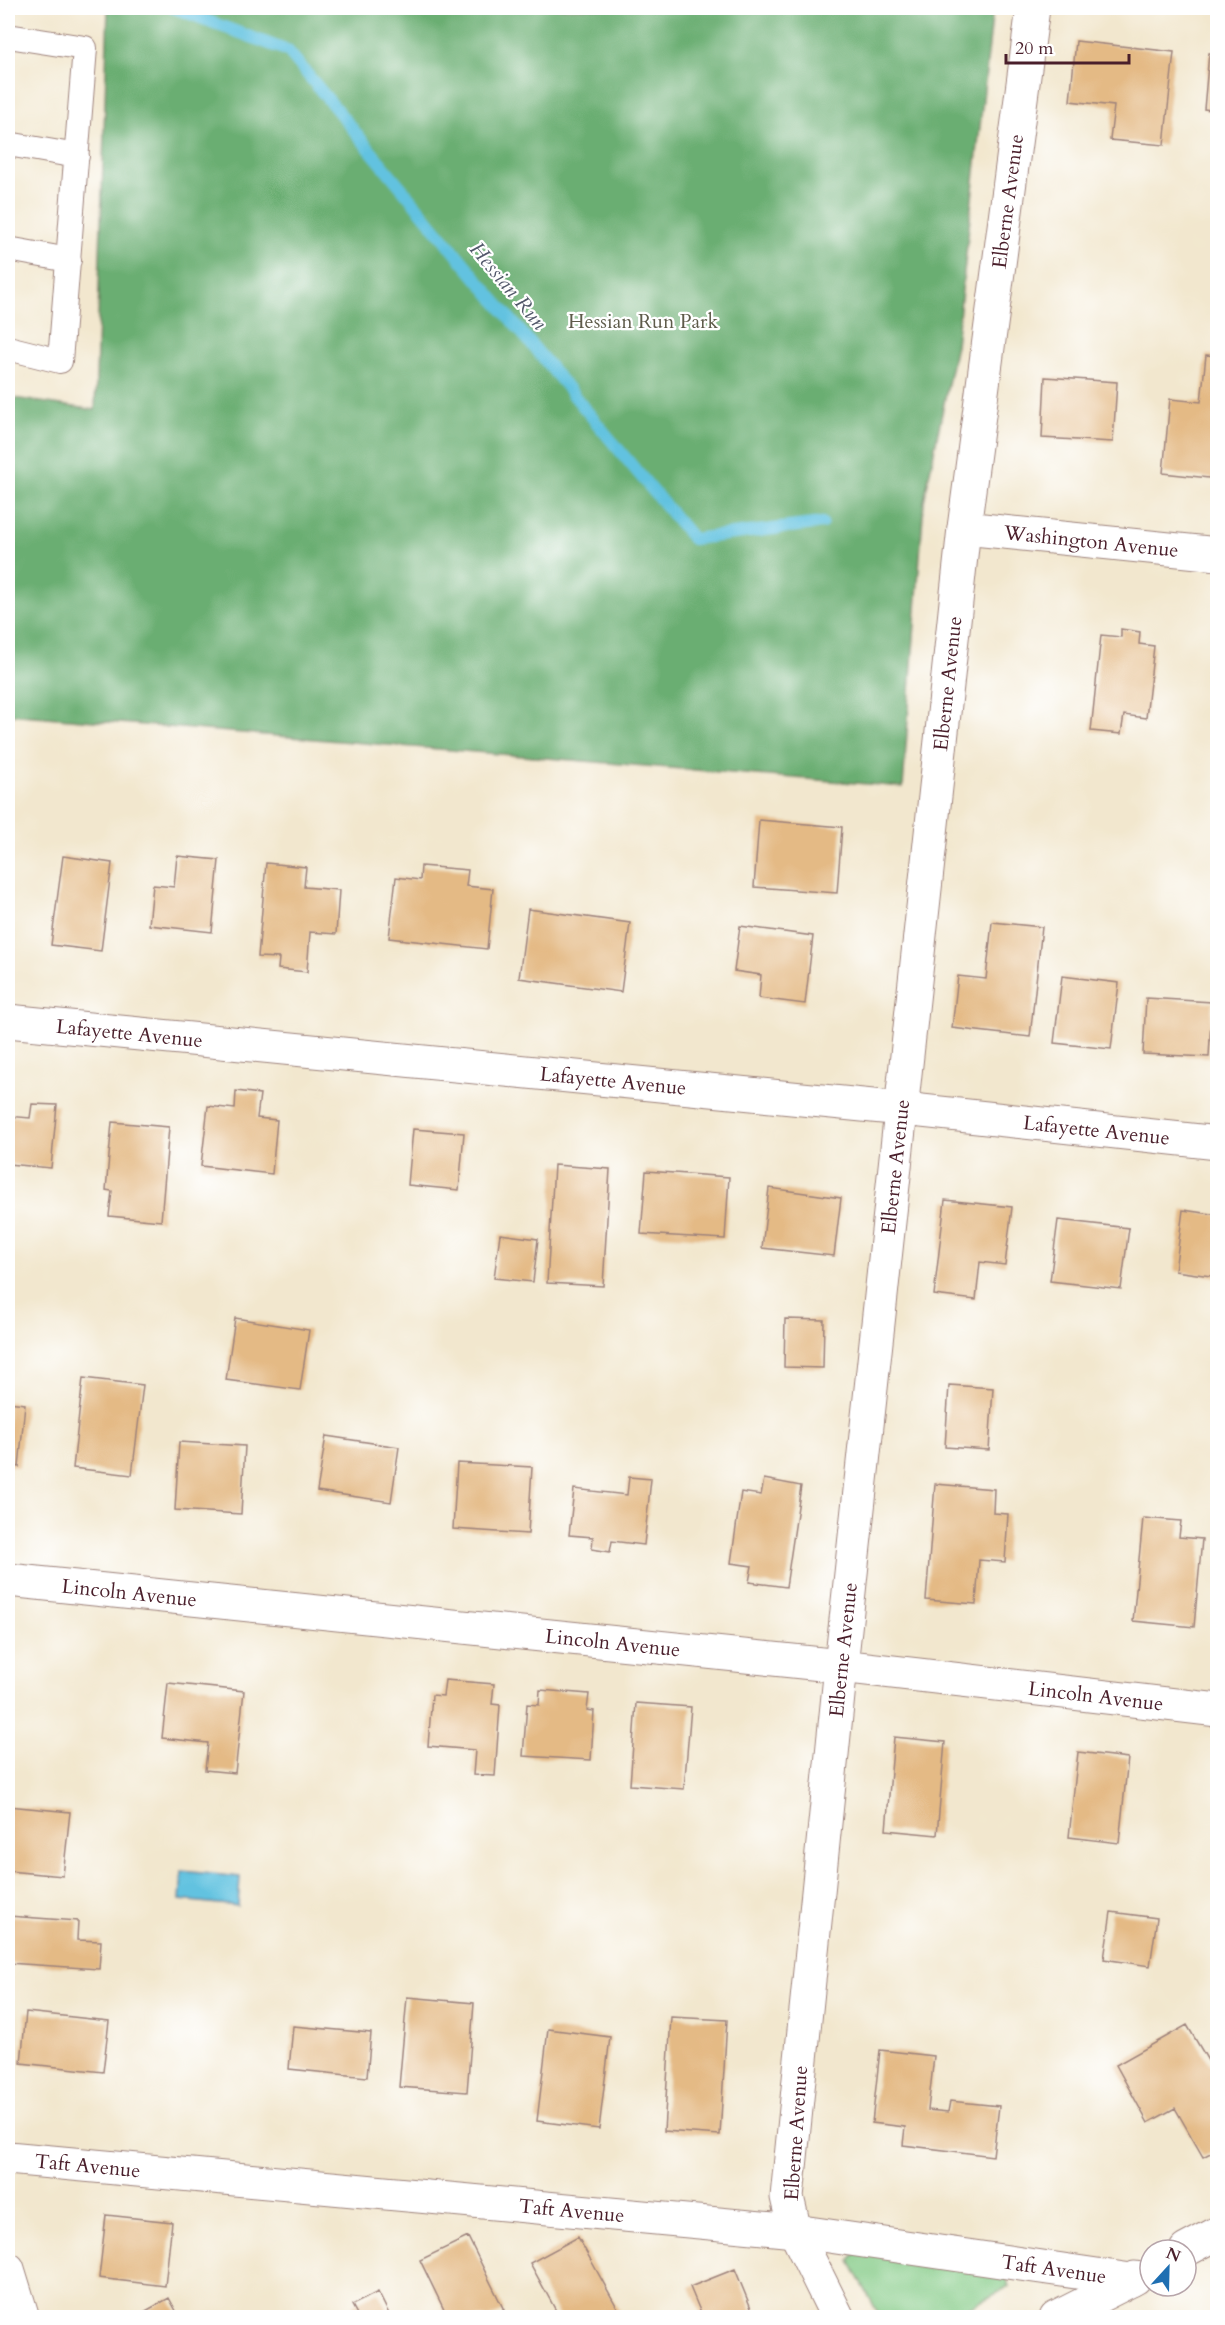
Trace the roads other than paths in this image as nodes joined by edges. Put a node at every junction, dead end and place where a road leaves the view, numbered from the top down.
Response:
1 (1033, 8) edge
2 (8, 36) edge
3 (8, 144) edge
4 (77, 156) junction
5 (8, 249) edge
6 (69, 260) junction
7 (8, 348) edge
8 (964, 528) junction
9 (1218, 554) edge
10 (8, 1021) edge
11 (903, 1109) junction
12 (1218, 1143) edge
13 (8, 1580) edge
14 (841, 1666) junction
15 (1218, 1710) edge
16 (8, 2158) edge
17 (795, 2231) junction
18 (1218, 2233) edge
19 (1198, 2244) edge
20 (8, 2269) edge
21 (1138, 2275) edge
22 (1138, 2277) edge
23 (23, 2318) edge
24 (838, 2318) edge
25 (1056, 2318) edge

1 - 8 street, Elberne Avenue
2 - 4 lane
3 - 4 lane
4 - 6 lane
5 - 6 lane
6 - 7 lane
8 - 9 street, Washington Avenue
8 - 11 street, Elberne Avenue
10 - 11 street, Lafayette Avenue
11 - 12 street, Lafayette Avenue
11 - 14 street, Elberne Avenue
13 - 14 street, Lincoln Avenue
14 - 15 street, Lincoln Avenue
14 - 17 street, Elberne Avenue
16 - 17 street, Taft Avenue
17 - 21 street, Taft Avenue
17 - 24 street, Elberne Avenue
18 - 19 street
20 - 23 street
22 - 25 street

